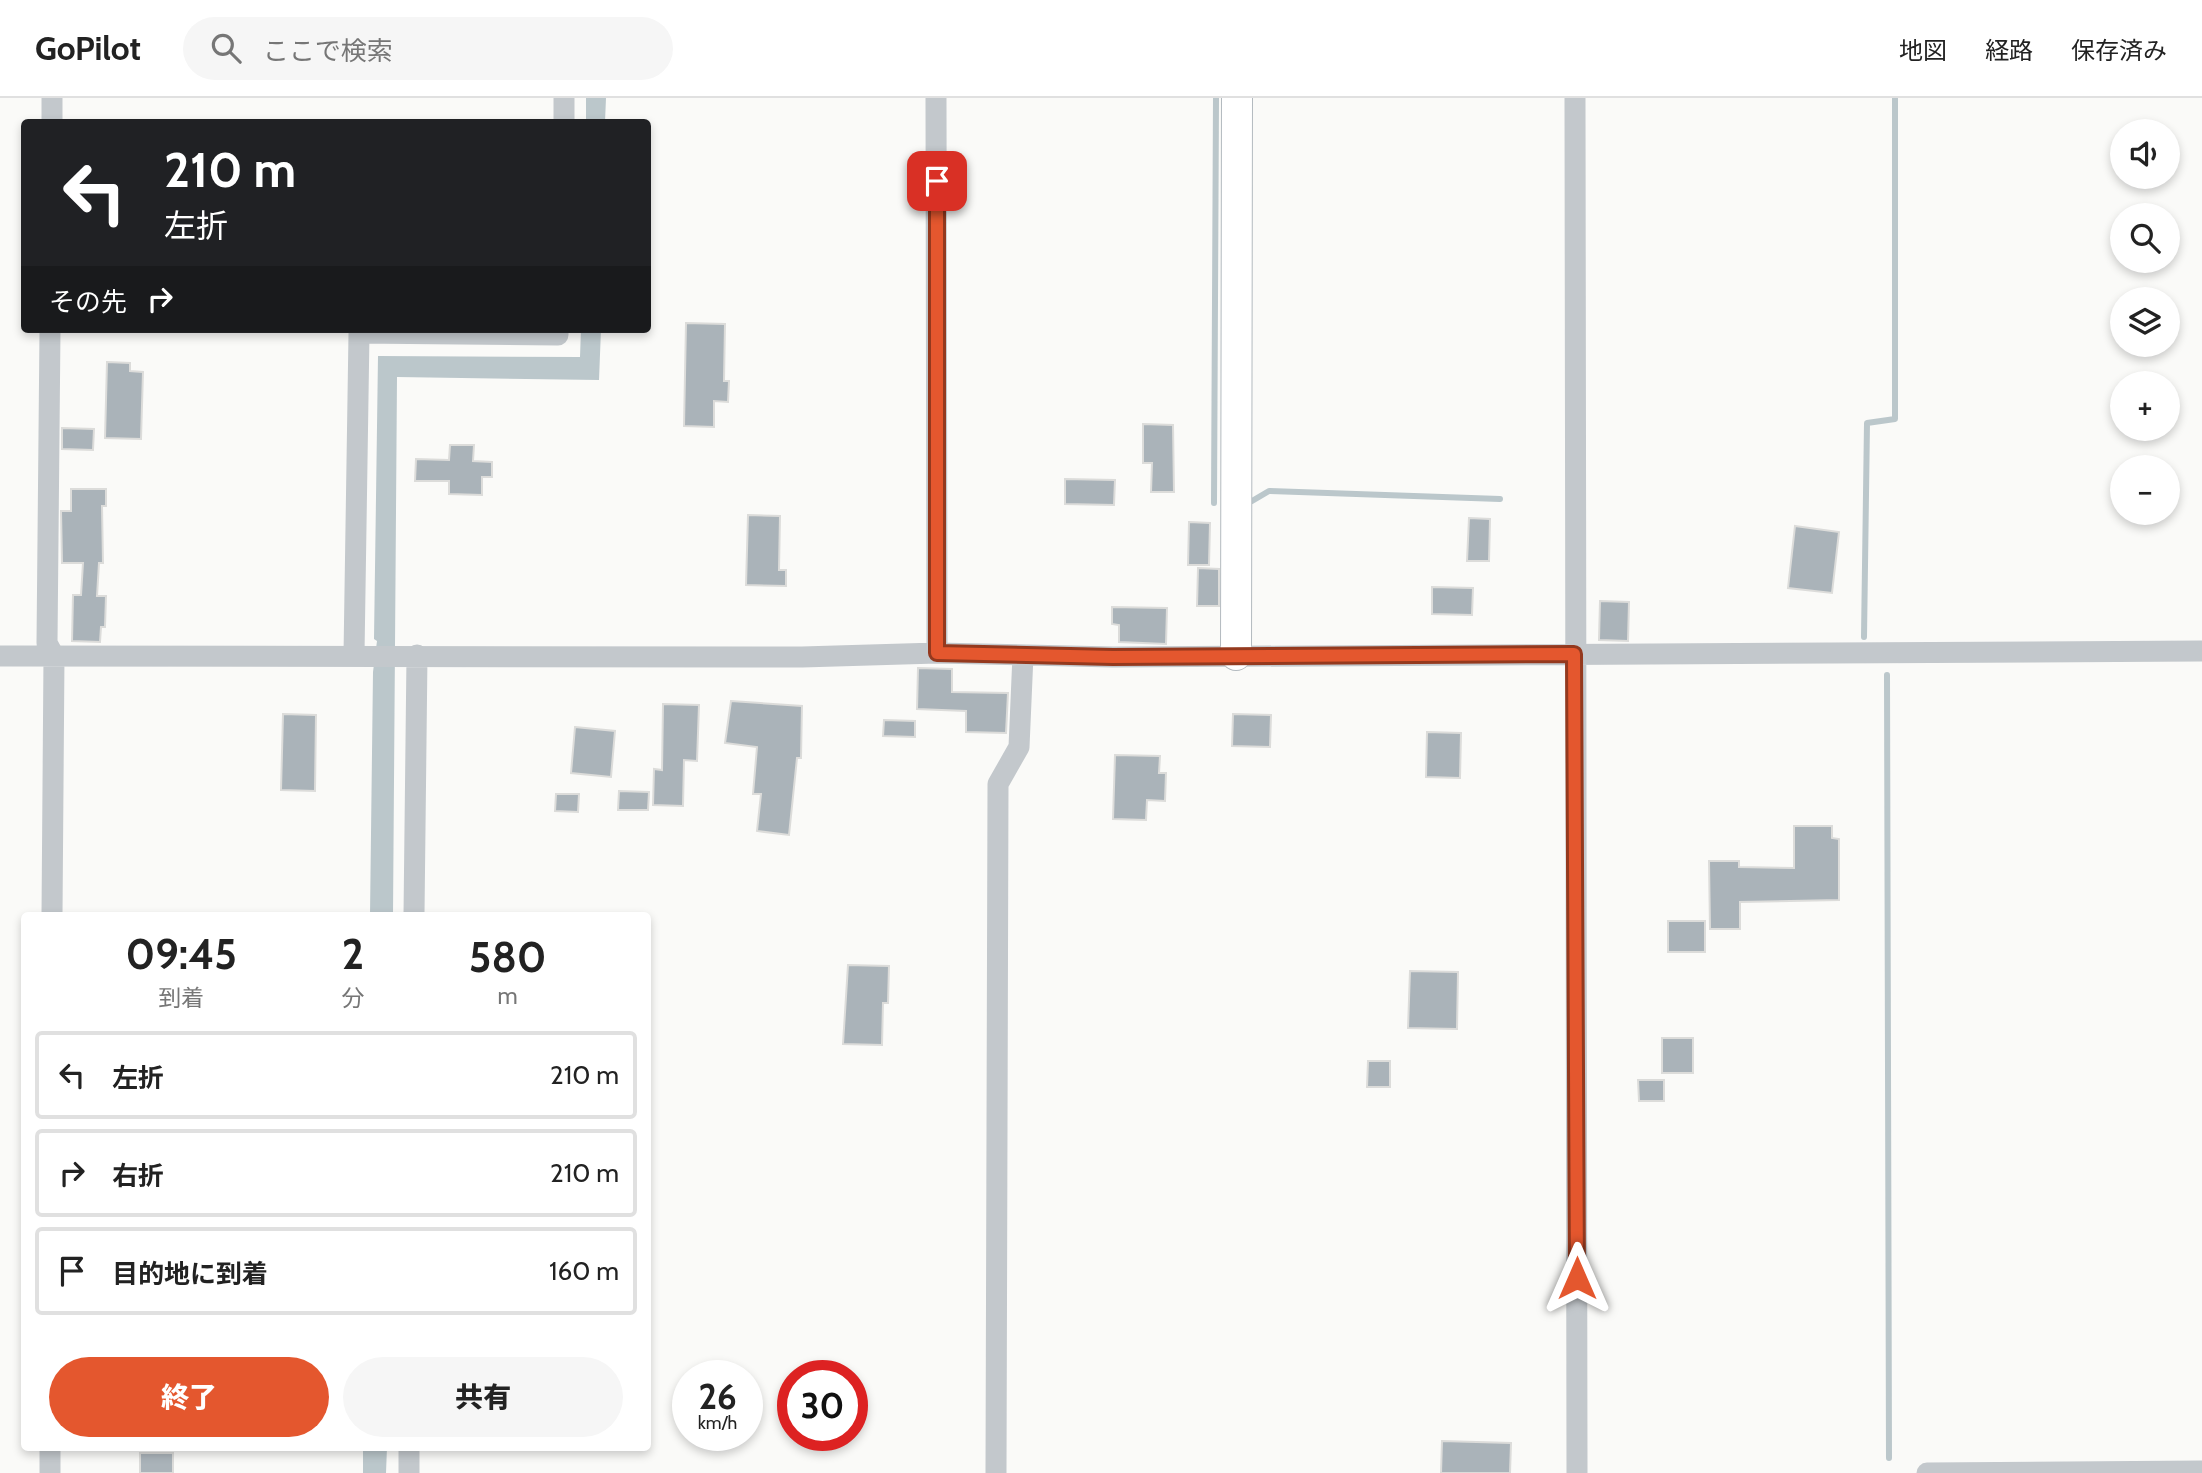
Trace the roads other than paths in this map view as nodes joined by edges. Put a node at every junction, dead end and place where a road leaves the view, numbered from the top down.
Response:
1 (52, 98) edge
2 (564, 98) edge
3 (936, 98) edge
4 (1237, 98) edge
5 (1575, 98) edge
6 (52, 119) edge
7 (564, 119) edge
8 (50, 333) edge
9 (359, 333) edge
10 (359, 333) edge
11 (558, 333) edge
12 (2202, 651) edge
13 (937, 653) junction
14 (1574, 654) junction
15 (363, 655) junction
16 (407, 655) junction
17 (1023, 655) junction
18 (1236, 655) junction
19 (0, 656) edge
20 (54, 656) junction
21 (52, 912) edge
22 (414, 912) edge
23 (50, 1451) edge
24 (409, 1451) edge
25 (2202, 1471) edge
26 (50, 1473) edge
27 (409, 1473) edge
28 (996, 1473) edge
29 (1577, 1473) edge
30 (1927, 1473) edge

1 - 6 street
2 - 7 street
3 - 13 street
4 - 18 street
5 - 14 street
8 - 20 street
9 - 11 street
10 - 15 street
12 - 14 street
13 - 16 street
13 - 17 street
14 - 18 street
14 - 29 street
15 - 16 street
15 - 20 street
16 - 22 street
17 - 18 street
17 - 28 street
19 - 20 street
20 - 21 street
23 - 26 street
24 - 27 street
25 - 30 street

